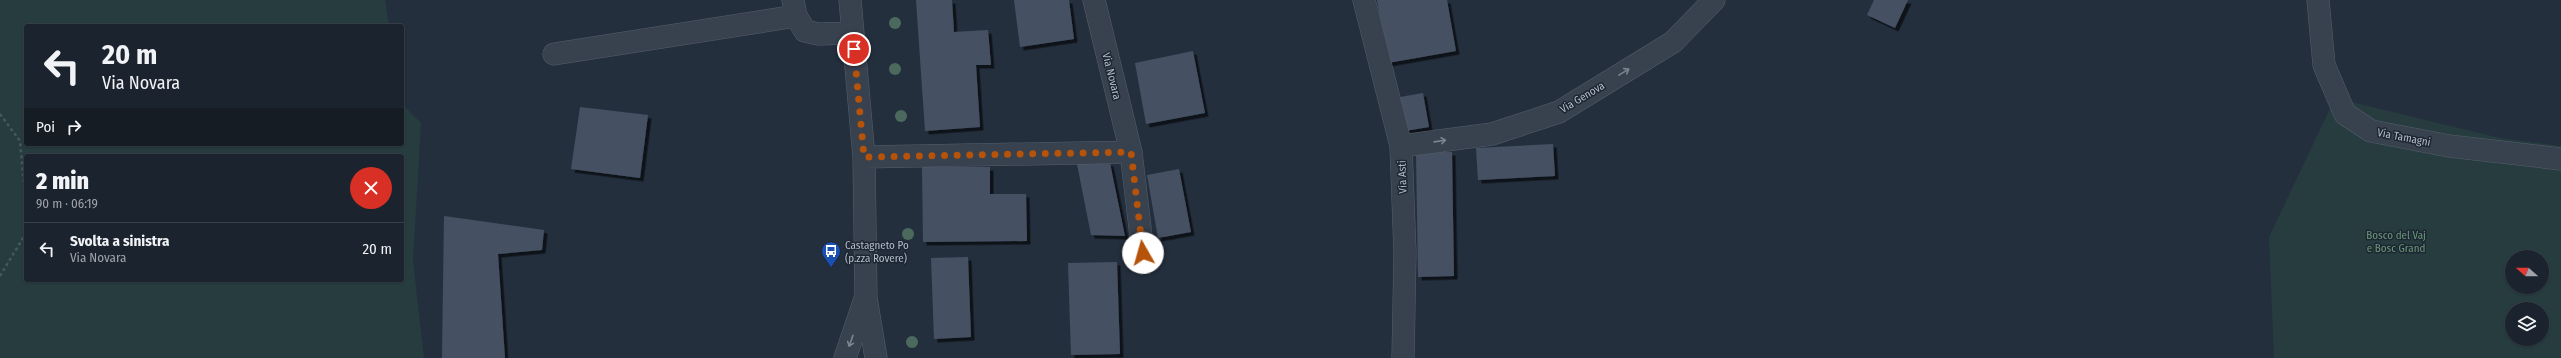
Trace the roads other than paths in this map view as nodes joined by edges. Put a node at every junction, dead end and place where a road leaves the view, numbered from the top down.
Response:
1 (850, 0) edge
2 (1094, 0) edge
3 (1364, 0) edge
4 (1714, 0) edge
5 (2318, 0) edge
6 (795, 8) edge
7 (852, 33) junction
8 (554, 54) dead end
9 (1401, 146) junction
10 (1131, 152) junction
11 (864, 157) junction
12 (2561, 158) edge
13 (1143, 253) dead end
14 (866, 298) junction
15 (845, 358) edge
16 (876, 358) edge
17 (1403, 358) edge

1 - 7 street
2 - 10 street, Via Novara
3 - 9 street, Via Asti
9 -> 4 street, Via Genova
5 - 12 street, Via Tamagni
6 - 7 street
6 - 8 street
7 - 11 street
9 - 17 street, Via Asti
10 - 11 street
10 - 13 street, Via Novara
11 - 14 street
14 -> 15 street
14 - 16 street

